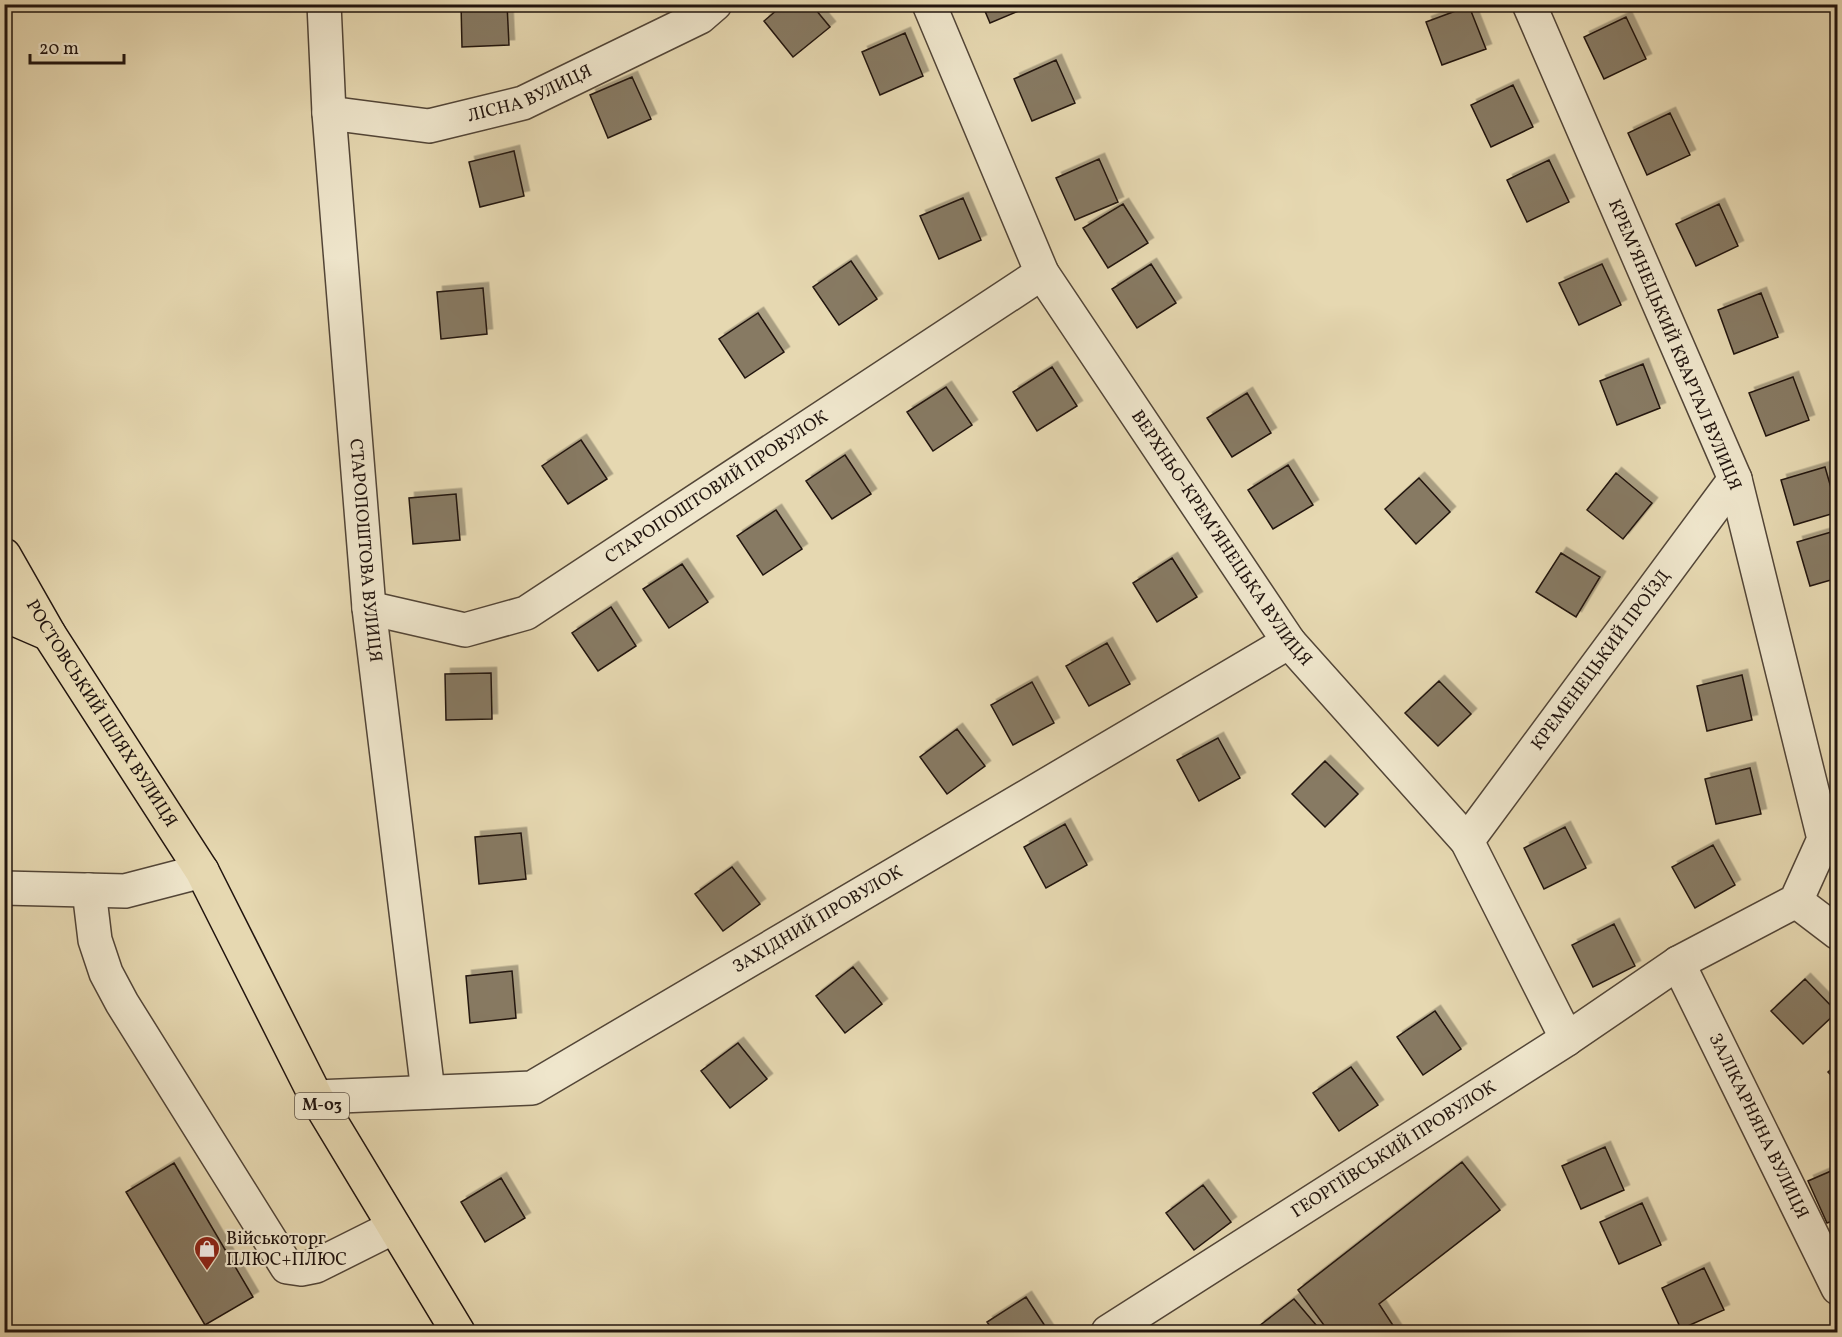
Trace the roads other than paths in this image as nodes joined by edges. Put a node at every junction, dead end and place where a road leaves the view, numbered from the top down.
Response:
1 (324, 4) edge
2 (716, 4) edge
3 (929, 4) edge
4 (1529, 4) edge
5 (330, 113) junction
6 (1042, 273) junction
7 (1735, 479) junction
8 (4, 555) edge
9 (369, 608) junction
10 (4, 617) edge
11 (49, 634) junction
12 (1289, 642) junction
13 (1467, 841) junction
14 (202, 871) junction
15 (4, 888) edge
16 (89, 890) junction
17 (1796, 901) junction
18 (1838, 933) edge
19 (1678, 963) junction
20 (1566, 1039) junction
21 (428, 1092) junction
22 (316, 1097) junction
23 (394, 1227) junction
24 (1838, 1288) edge
25 (458, 1332) edge
26 (1108, 1332) edge

1 - 5 street, СТАРОПОШТОВА ВУЛИЦЯ
2 - 5 street, ЛІСНА ВУЛИЦЯ
3 - 6 street, ВЕРХНЬО-КРЕМ’ЯНЕЦЬКА ВУЛИЦЯ
4 - 7 street, КРЕМ’ЯНЕЦЬКИЙ КВАРТАЛ ВУЛИЦЯ
5 - 9 street, СТАРОПОШТОВА ВУЛИЦЯ
6 - 9 street, СТАРОПОШТОВИЙ ПРОВУЛОК
6 - 12 street, ВЕРХНЬО-КРЕМ’ЯНЕЦЬКА ВУЛИЦЯ
7 - 13 street, КРЕМЕНЕЦЬКИЙ ПРОЇЗД
7 - 17 street, КРЕМ’ЯНЕЦЬКИЙ КВАРТАЛ ВУЛИЦЯ
8 - 11 main road, РОСТОВСЬКИЙ ШЛЯХ ВУЛИЦЯ / М-03
9 - 21 street, СТАРОПОШТОВА ВУЛИЦЯ
10 - 11 main road
11 - 14 main road, РОСТОВСЬКИЙ ШЛЯХ ВУЛИЦЯ / М-03
12 - 13 street, ВЕРХНЬО-КРЕМ’ЯНЕЦЬКА ВУЛИЦЯ
12 - 21 street, ЗАХІДНИЙ ПРОВУЛОК
13 - 20 street, ВЕРХНЬО-КРЕМ’ЯНЕЦЬКА ВУЛИЦЯ
14 - 16 street
14 - 22 main road, М-03
15 - 16 street
16 - 23 street
17 - 18 street
17 - 19 street
19 - 20 street, ГЕОРГІЇВСЬКИЙ ПРОВУЛОК
19 - 24 street, ЗАЛІКАРНЯНА ВУЛИЦЯ
20 - 26 street, ГЕОРГІЇВСЬКИЙ ПРОВУЛОК
21 - 22 street, ЗАХІДНИЙ ПРОВУЛОК
22 - 23 main road, М-03
23 - 25 main road, М-03

